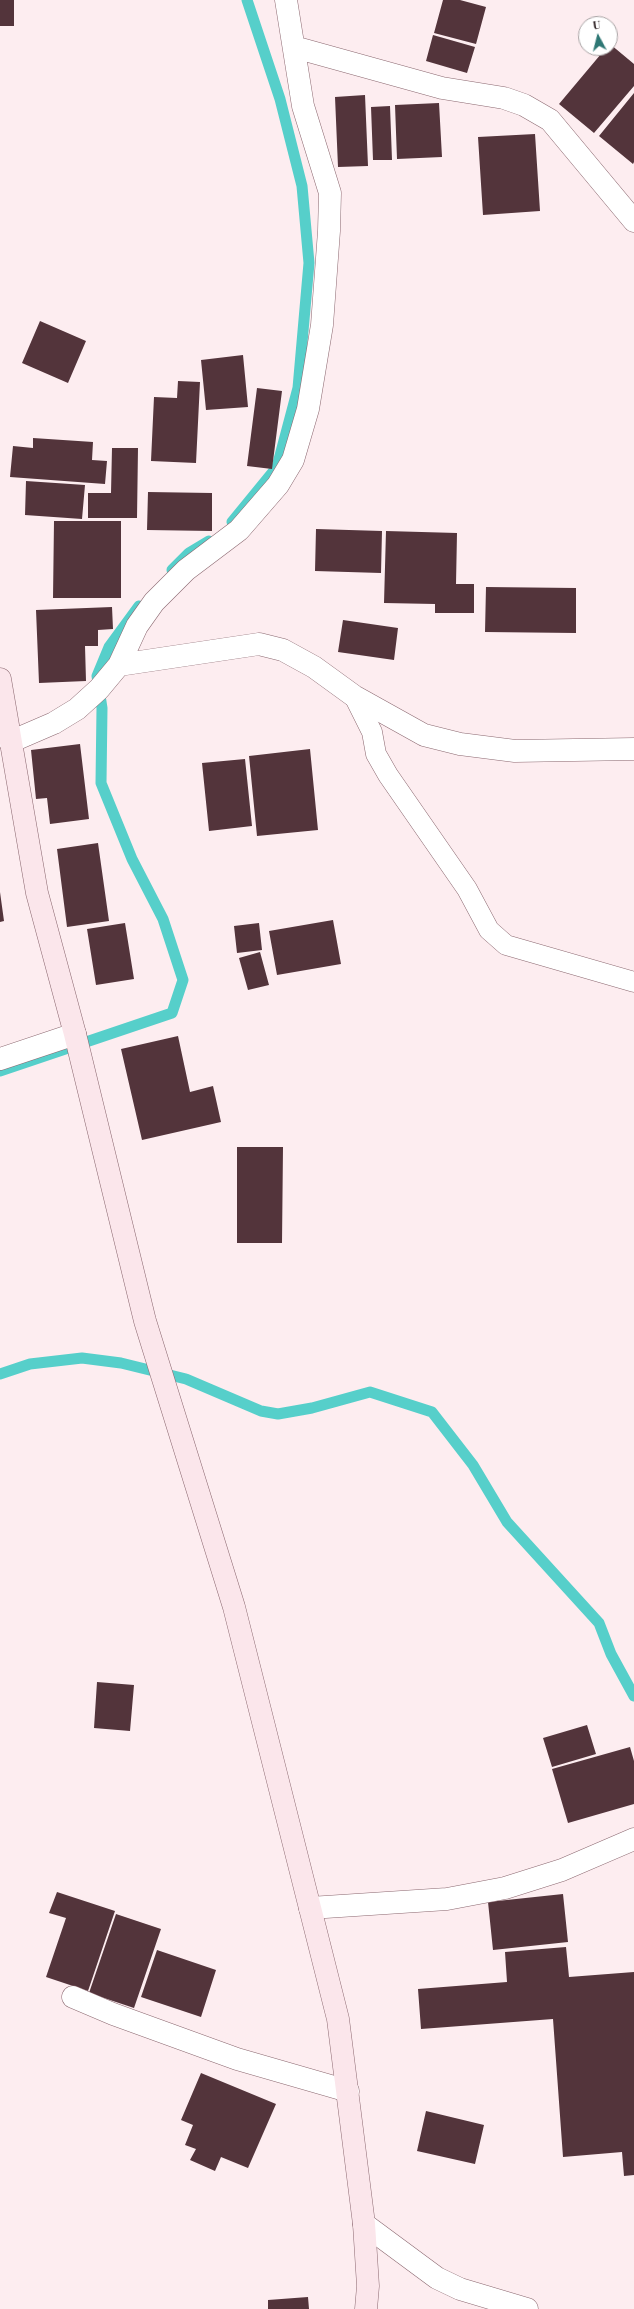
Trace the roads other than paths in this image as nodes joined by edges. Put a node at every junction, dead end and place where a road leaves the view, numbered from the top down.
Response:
1 (286, 0) edge
2 (294, 47) junction
3 (634, 221) edge
4 (119, 665) junction
5 (0, 679) edge
6 (354, 696) junction
7 (10, 742) junction
8 (634, 749) edge
9 (634, 982) edge
10 (75, 1034) junction
11 (0, 1059) edge
12 (634, 1839) edge
13 (310, 1908) junction
14 (73, 1997) dead end
15 (348, 2091) junction
16 (364, 2224) junction
17 (366, 2309) edge
18 (527, 2309) edge

1 - 2 street
2 - 3 street
2 - 4 street
4 - 6 street
4 - 7 street
5 - 7 main road
6 - 8 street
6 - 9 lane
7 - 10 main road
10 - 11 street
10 - 13 main road
12 - 13 street
13 - 15 main road
14 - 15 street
15 - 16 main road
16 - 17 main road
16 - 18 street

